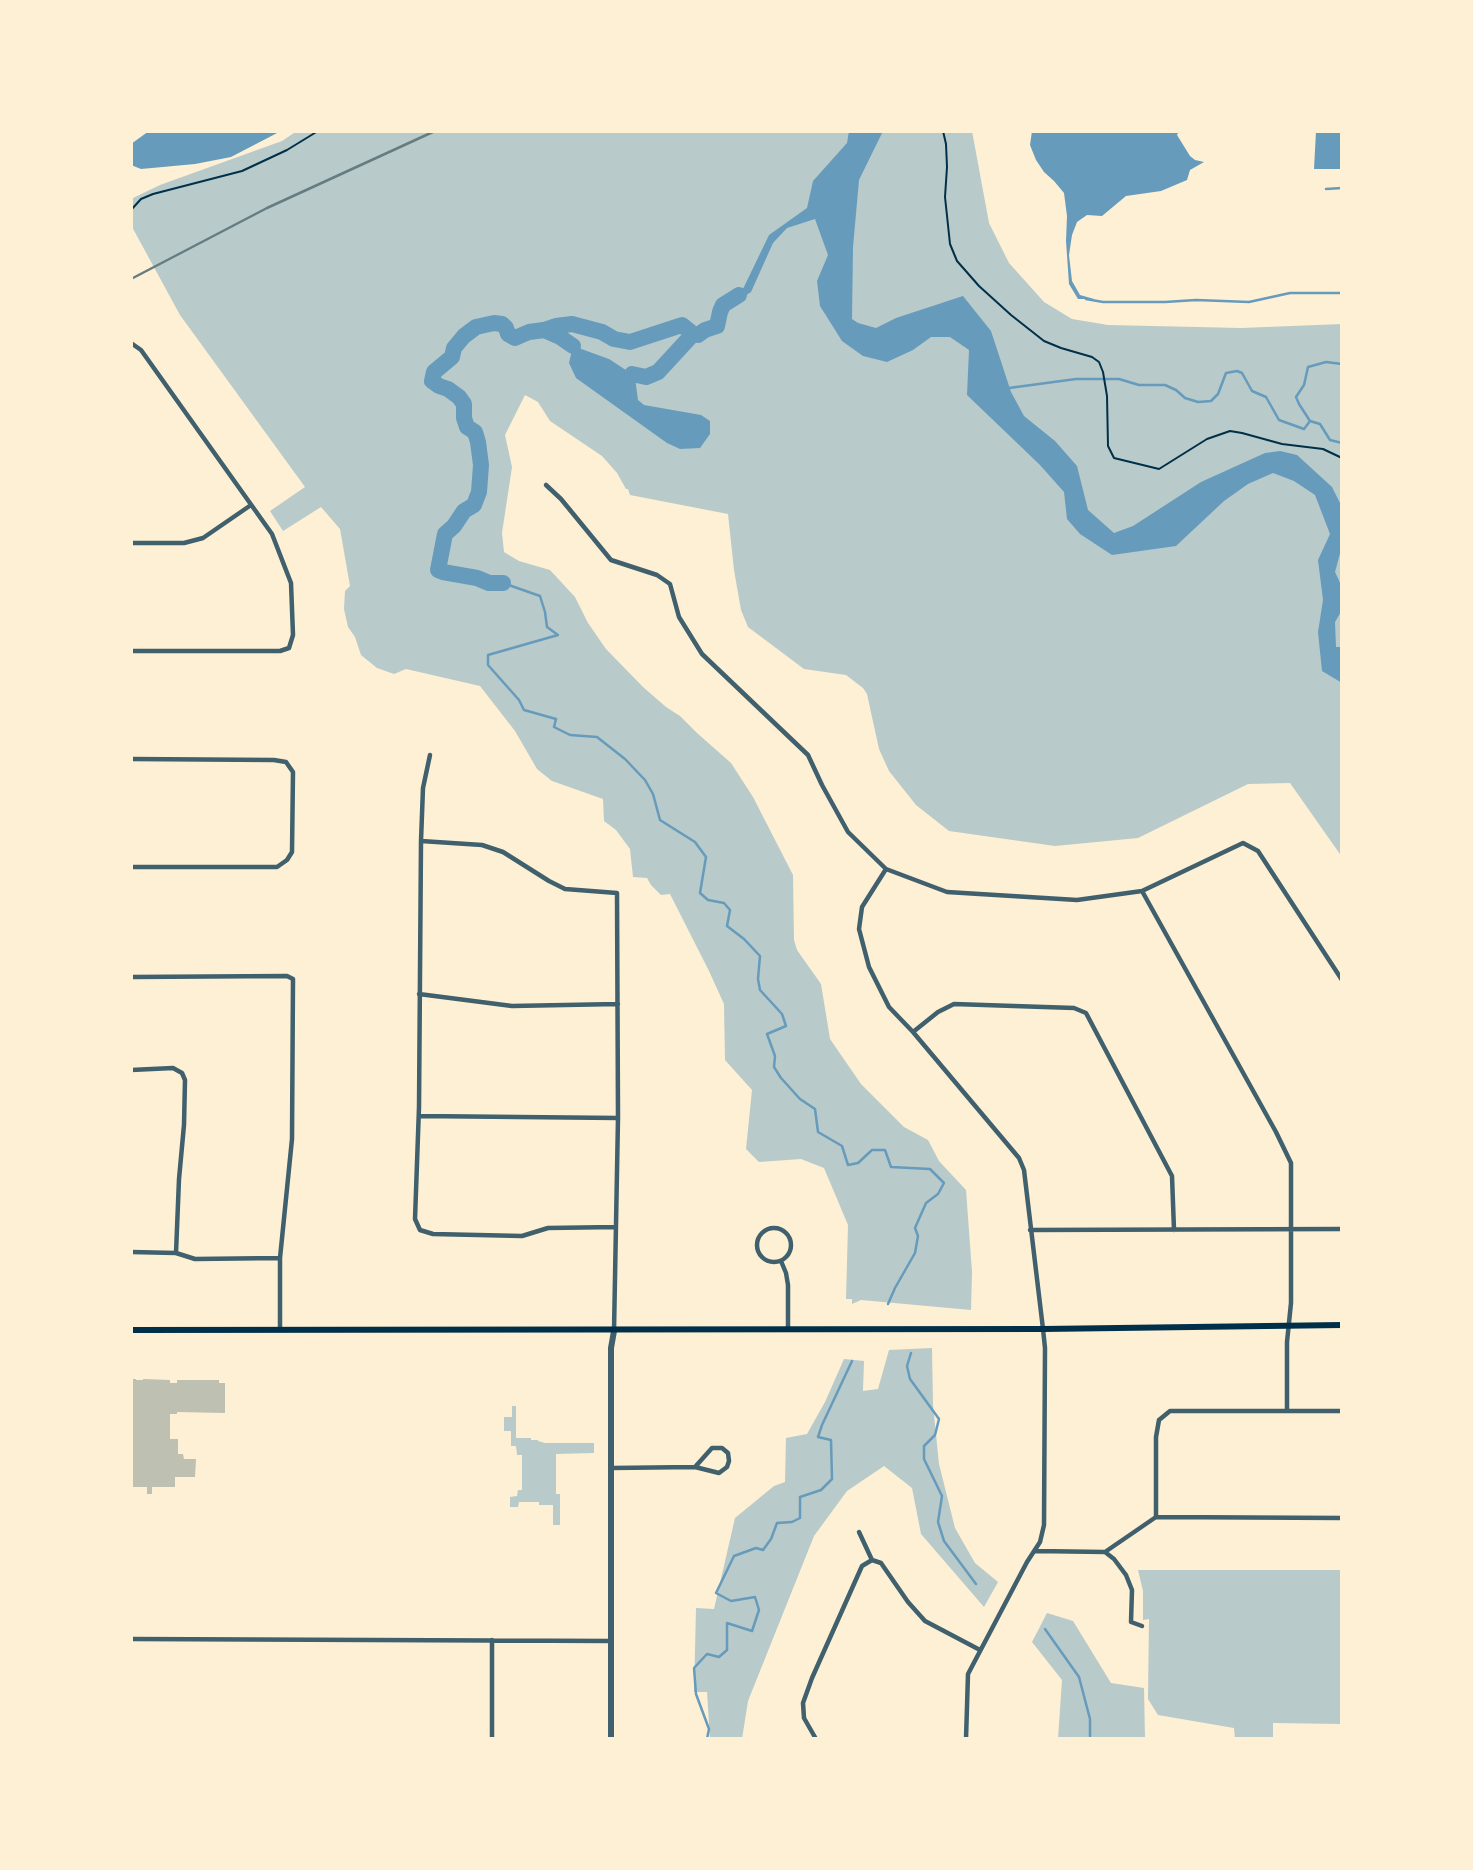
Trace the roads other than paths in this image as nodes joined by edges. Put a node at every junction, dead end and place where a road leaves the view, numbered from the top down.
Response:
1 (131, 343) edge
2 (546, 485) dead end
3 (251, 505) junction
4 (131, 543) edge
5 (131, 651) edge
6 (430, 755) dead end
7 (131, 759) edge
8 (421, 841) junction
9 (131, 867) edge
10 (886, 869) junction
11 (1142, 891) junction
12 (131, 976) edge
13 (1342, 980) edge
14 (419, 993) junction
15 (618, 1004) junction
16 (913, 1032) junction
17 (131, 1070) edge
18 (419, 1116) junction
19 (618, 1118) junction
20 (616, 1227) junction
21 (1292, 1229) junction
22 (1342, 1229) edge
23 (1030, 1230) junction
24 (1174, 1230) junction
25 (131, 1252) edge
26 (176, 1253) junction
27 (280, 1258) junction
28 (781, 1260) junction
29 (1342, 1325) edge
30 (1290, 1326) junction
31 (788, 1329) junction
32 (1043, 1329) junction
33 (131, 1330) edge
34 (280, 1331) junction
35 (614, 1331) junction
36 (1287, 1411) junction
37 (1342, 1411) edge
38 (695, 1467) junction
39 (612, 1468) junction
40 (1156, 1517) junction
41 (1342, 1518) edge
42 (859, 1532) dead end
43 (1035, 1551) junction
44 (1105, 1552) junction
45 (872, 1560) junction
46 (1142, 1626) dead end
47 (131, 1639) edge
48 (492, 1640) junction
49 (611, 1641) junction
50 (980, 1650) junction
51 (492, 1739) edge
52 (611, 1739) edge
53 (816, 1739) edge
54 (966, 1739) edge

1 - 3 street
2 - 10 street
3 - 4 street
3 - 5 street
6 - 8 street
7 - 9 street
8 - 14 street
8 - 15 street
10 - 11 street
10 - 16 street
11 - 13 street
11 - 21 street
12 - 27 street
14 - 15 street
14 - 18 street
15 - 19 street
16 - 23 street
16 - 24 street
17 - 26 street
18 - 19 street
18 - 20 street
19 - 20 street
20 - 35 street
21 - 22 street
21 - 24 street
21 - 30 street
23 - 24 street
23 - 32 street
25 - 26 street
26 - 27 street
27 - 34 street
28 - 28 street
28 - 31 street
29 - 30 main road
30 - 32 main road
30 - 36 street
31 - 32 main road
31 - 35 main road
32 - 43 street
33 - 34 main road
34 - 35 main road
35 - 39 street
36 - 37 street
36 - 40 street
38 - 38 street
38 - 39 street
39 - 49 street
40 - 41 street
40 - 44 street
42 - 45 street
43 - 44 street
43 - 50 street
44 - 46 street
45 - 50 street
45 - 53 street
47 - 48 street
48 - 49 street
48 - 51 street
49 - 52 street
50 - 54 street

